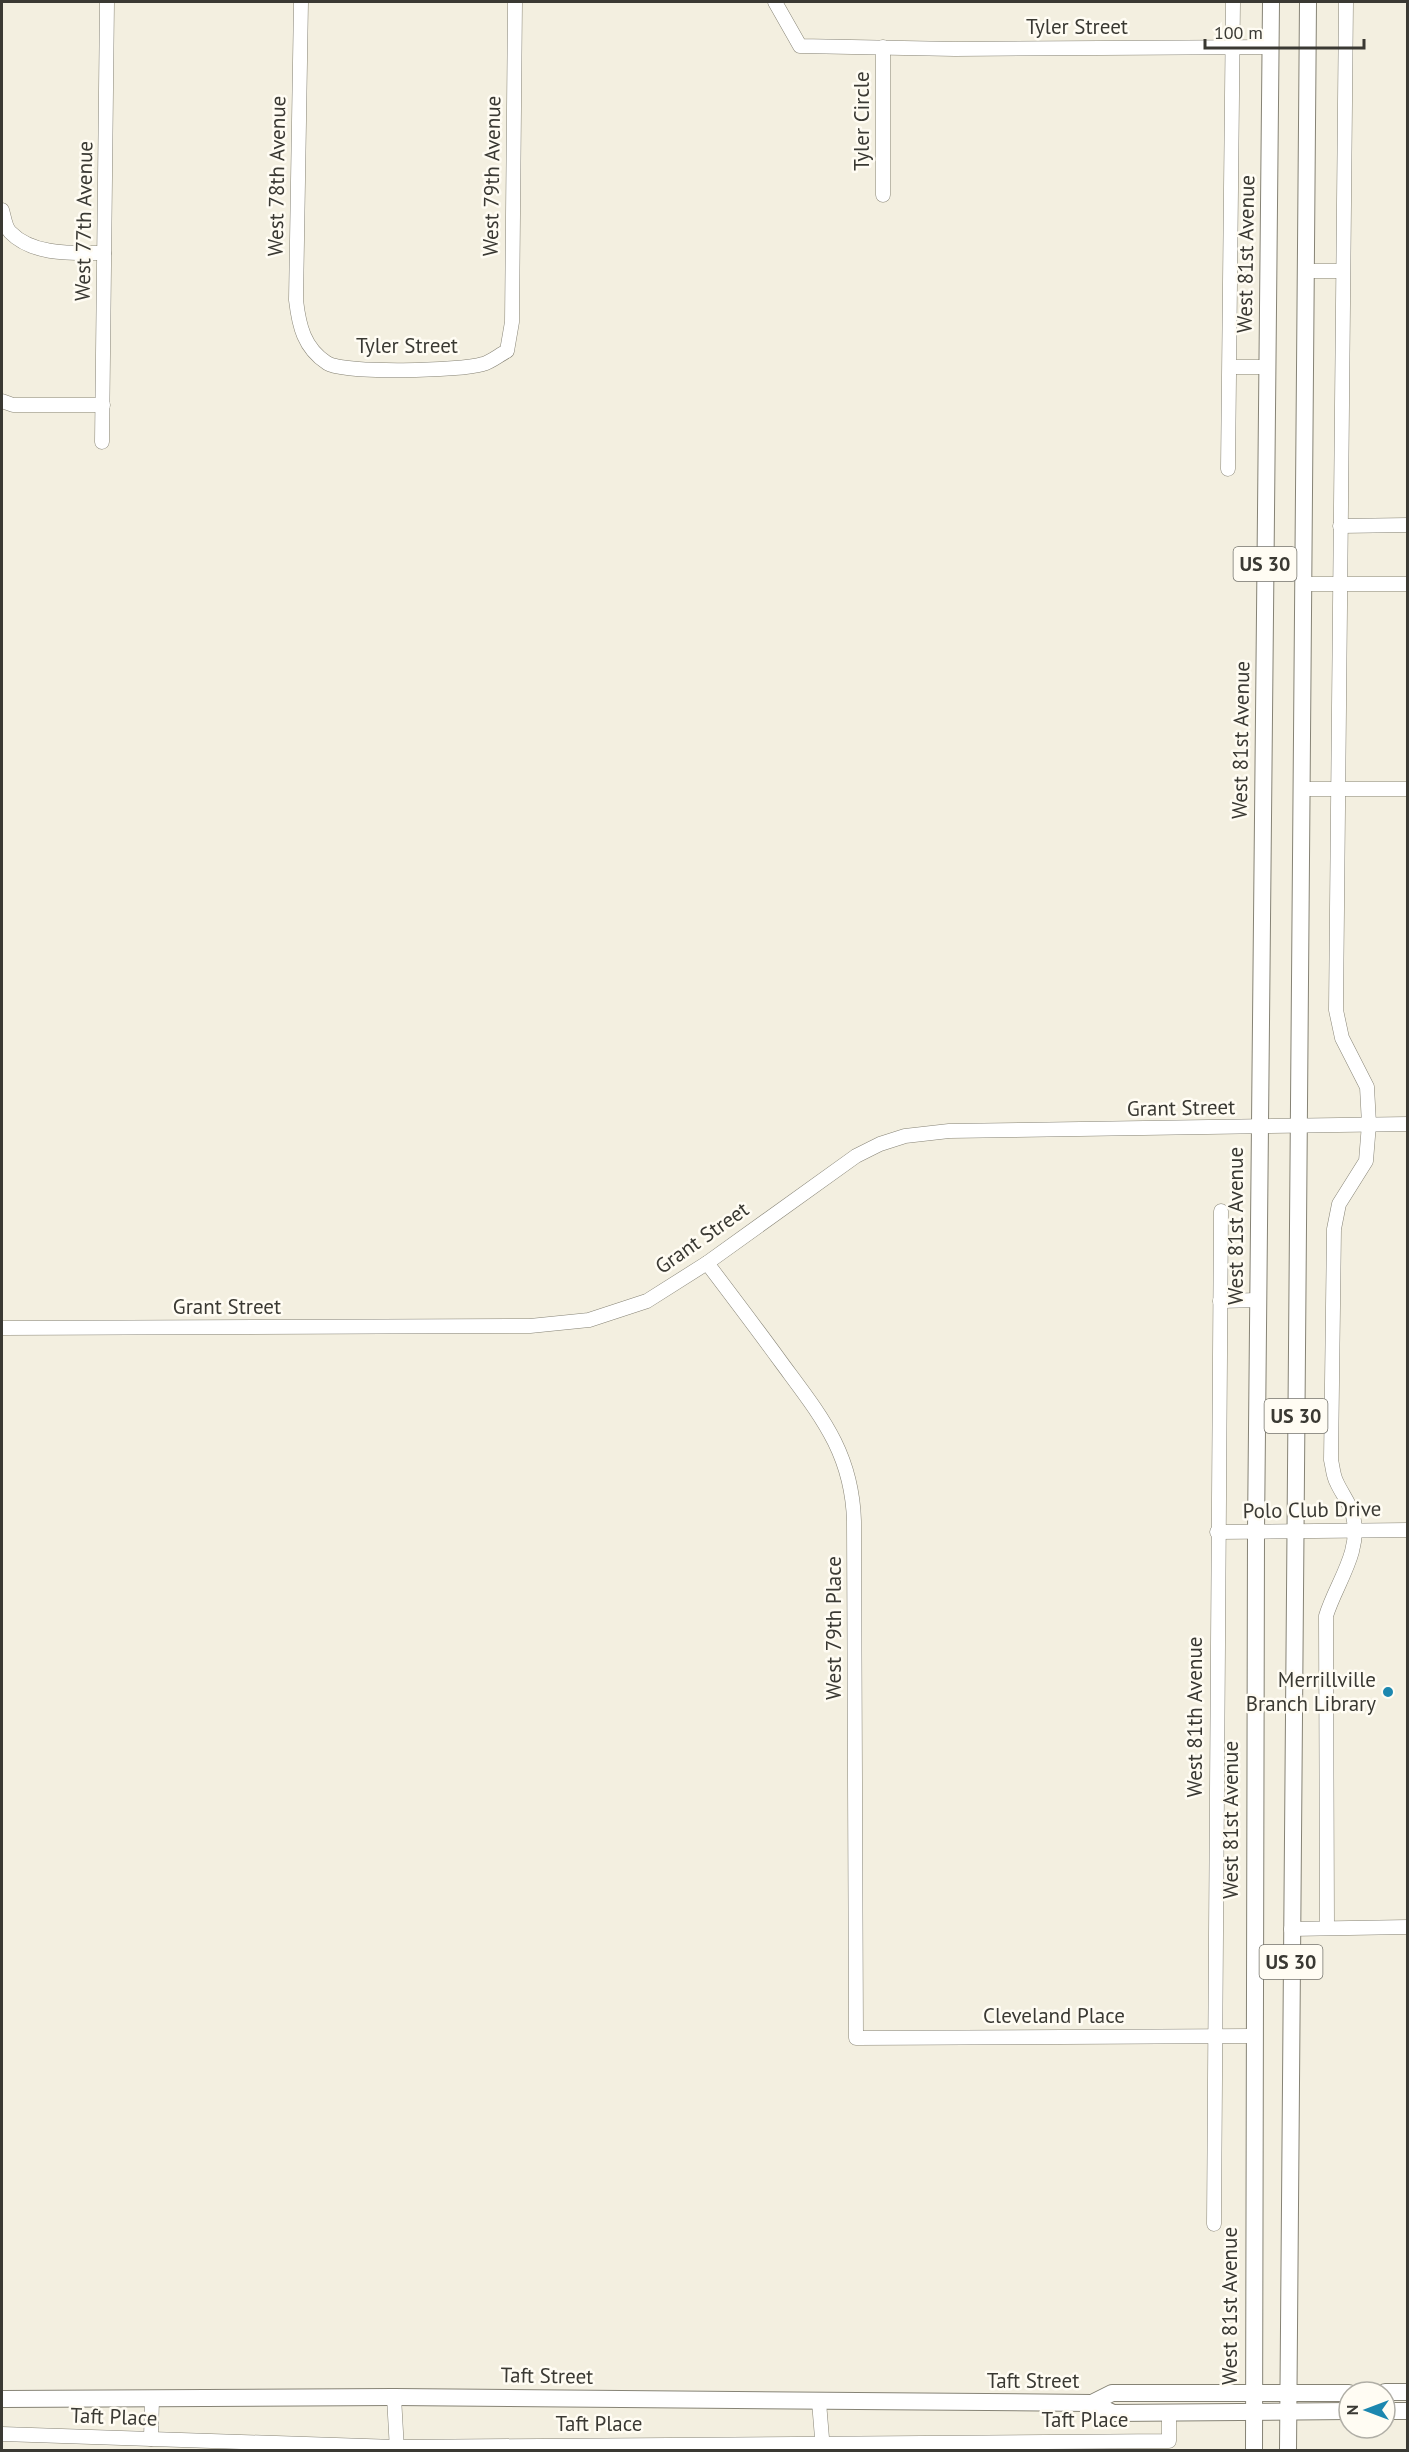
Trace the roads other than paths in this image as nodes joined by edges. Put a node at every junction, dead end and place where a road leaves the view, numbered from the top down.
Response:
1 (107, 2) edge
2 (301, 2) edge
3 (515, 2) edge
4 (775, 2) edge
5 (1233, 2) edge
6 (1271, 2) edge
7 (1308, 2) edge
8 (1346, 2) edge
9 (883, 46) junction
10 (1232, 46) junction
11 (1271, 47) junction
12 (883, 195) dead end
13 (2, 210) edge
14 (104, 253) junction
15 (1306, 271) junction
16 (1342, 271) junction
17 (310, 349) joint
18 (507, 351) joint
19 (1230, 367) junction
20 (1267, 367) junction
21 (2, 401) edge
22 (103, 405) junction
23 (102, 442) dead end
24 (1228, 470) dead end
25 (1407, 525) edge
26 (1340, 526) junction
27 (1303, 584) junction
28 (1339, 584) junction
29 (1407, 584) edge
30 (1301, 789) junction
31 (1338, 789) junction
32 (1407, 789) edge
33 (1369, 1124) junction
34 (1407, 1124) edge
35 (1299, 1125) junction
36 (1259, 1127) junction
37 (1221, 1211) dead end
38 (708, 1263) junction
39 (1220, 1300) junction
40 (1258, 1300) junction
41 (2, 1328) edge
42 (1357, 1530) junction
43 (1407, 1530) edge
44 (1295, 1531) junction
45 (1217, 1532) junction
46 (1256, 1532) junction
47 (1327, 1927) junction
48 (1407, 1927) edge
49 (1292, 1929) junction
50 (1253, 2036) junction
51 (856, 2037) joint
52 (1216, 2037) junction
53 (1214, 2224) dead end
54 (1337, 2392) edge
55 (1253, 2393) junction
56 (1287, 2393) junction
57 (393, 2397) junction
58 (152, 2398) junction
59 (2, 2399) edge
60 (819, 2402) junction
61 (1092, 2403) junction
62 (1337, 2411) edge
63 (1168, 2412) junction
64 (1253, 2412) junction
65 (1287, 2412) junction
66 (2, 2434) edge
67 (151, 2439) junction
68 (823, 2447) edge
69 (396, 2449) edge
70 (1254, 2451) edge
71 (1288, 2451) edge

1 - 14 street, West 77th Avenue
2 - 17 street, West 78th Avenue
3 - 18 street, West 79th Avenue
4 - 9 street, Tyler Street
5 - 10 street
6 - 11 main road, West 81st Avenue / US 30
7 - 15 main road, US 30
8 - 16 street
9 - 10 street, Tyler Street
9 - 12 street, Tyler Circle
10 - 11 street, Tyler Street
10 - 19 street
11 - 20 main road, West 81st Avenue / US 30
13 - 14 street
14 - 22 street, West 77th Avenue
15 - 16 street
15 - 27 main road, US 30
16 - 26 street
17 - 18 street, Tyler Street
19 - 20 street
19 - 24 street
20 - 36 main road, West 81st Avenue / US 30
21 - 22 street
22 - 23 street, West 77th Avenue
25 - 26 street
26 - 28 street
27 - 28 street
27 - 30 main road, US 30
28 - 29 street
28 - 31 street
30 - 31 street
30 - 35 main road, US 30
31 - 32 street
31 - 33 street
33 - 34 street, Grant Street
33 - 35 street, Grant Street
33 - 42 street
35 - 36 street, Grant Street
35 - 44 main road, US 30
36 - 38 street, Grant Street
36 - 40 main road, West 81st Avenue / US 30
37 - 39 street, West 81th Avenue
38 - 41 street, Grant Street
38 - 51 street, West 79th Place
39 - 40 street
39 - 45 street, West 81th Avenue
40 - 46 main road, West 81st Avenue / US 30
42 - 43 street, Polo Club Drive
42 - 44 street, Polo Club Drive
42 - 47 street
44 - 46 street, Polo Club Drive
44 - 49 main road, US 30
45 - 46 street, Polo Club Drive
45 - 52 street, West 81th Avenue
46 - 50 main road, West 81st Avenue / US 30
47 - 48 street
47 - 49 street
49 - 56 main road, US 30
50 - 52 street, Cleveland Place
50 - 55 main road, West 81st Avenue / US 30
51 - 52 street, Cleveland Place
52 - 53 street, West 81th Avenue
54 - 56 main road, Taft Street
55 - 56 main road, Taft Street
55 - 61 main road, Taft Street
55 - 64 main road, West 81st Avenue / US 30
56 - 65 main road, US 30
57 - 58 main road, Taft Street
57 - 60 main road, Taft Street
57 - 69 street
58 - 59 main road, Taft Street
58 - 67 street
60 - 61 main road, Taft Street
60 - 68 street
61 - 63 main road, Taft Street
62 - 65 main road, Taft Street
63 - 64 main road, Taft Street
63 - 68 street, Taft Place
64 - 65 main road, Taft Street
64 - 70 main road, West 81st Avenue / US 30
65 - 71 main road, US 30
66 - 67 street, Taft Place
67 - 69 street, Taft Place
68 - 69 street, Taft Place

